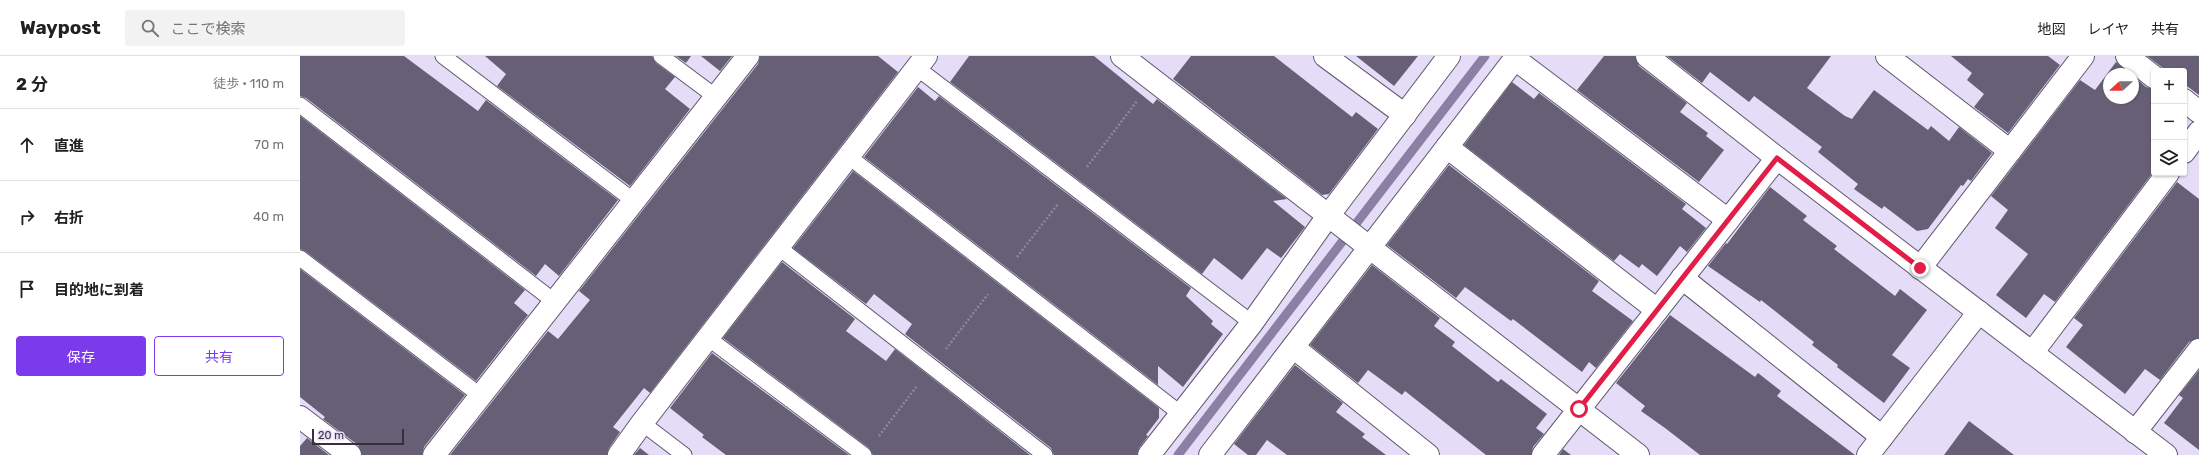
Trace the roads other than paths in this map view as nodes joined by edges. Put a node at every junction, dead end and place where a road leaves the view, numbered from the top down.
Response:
1 (443, 56) edge
2 (661, 56) edge
3 (748, 56) edge
4 (1122, 56) edge
5 (1325, 56) edge
6 (1449, 56) edge
7 (1648, 56) edge
8 (1887, 56) edge
9 (2083, 56) edge
10 (2127, 56) edge
11 (1516, 57) edge
12 (921, 62) edge
13 (2151, 75) edge
14 (716, 97) junction
15 (2187, 102) edge
16 (300, 105) edge
17 (2199, 112) edge
18 (1405, 115) junction
19 (2199, 132) edge
20 (1447, 147) junction
21 (2187, 148) edge
22 (2010, 151) junction
23 (848, 156) junction
24 (1777, 158) junction
25 (2166, 176) edge
26 (634, 201) junction
27 (1328, 216) junction
28 (1728, 220) junction
29 (778, 247) junction
30 (1370, 247) junction
31 (300, 258) edge
32 (1920, 268) junction
33 (1682, 278) junction
34 (555, 302) junction
35 (1657, 310) junction
36 (1979, 312) junction
37 (1252, 323) junction
38 (708, 338) junction
39 (1293, 347) junction
40 (2199, 350) edge
41 (2032, 353) junction
42 (481, 396) junction
43 (1579, 409) junction
44 (1181, 414) junction
45 (300, 417) edge
46 (642, 423) junction
47 (2135, 432) junction
48 (1882, 437) junction
49 (1216, 453) edge
50 (350, 455) edge
51 (434, 455) edge
52 (619, 455) edge
53 (684, 455) edge
54 (864, 455) edge
55 (1045, 455) edge
56 (1149, 455) edge
57 (1428, 455) edge
58 (1543, 455) edge
59 (1638, 455) edge
60 (1868, 455) edge
61 (2166, 455) edge

1 - 26 lane
2 - 14 lane
3 - 14 street
4 - 27 street
5 - 18 street
6 - 18 street
7 - 24 street
8 - 22 street
9 - 22 street
10 - 13 street
11 - 20 street
11 - 28 street
12 - 23 street
12 - 37 lane
14 - 26 street
15 - 17 street
16 - 34 lane
18 - 27 street
19 - 21 street
20 - 30 street
20 - 35 street
22 - 32 street
23 - 29 street
23 - 44 lane
24 - 28 street
24 - 32 street
25 - 41 street
26 - 34 street
27 - 30 street
27 - 37 street
28 - 33 street
29 - 38 street
29 - 55 lane
30 - 39 street
30 - 43 street
31 - 42 lane
32 - 36 street
33 - 35 street
33 - 48 street
34 - 42 street
35 - 43 street
36 - 41 street
36 - 48 street
37 - 44 street
38 - 46 street
38 - 54 lane
39 - 49 street
39 - 57 street
40 - 47 street
41 - 47 street
42 - 51 street
43 - 58 street
43 - 59 street
44 - 56 street
45 - 50 street
46 - 52 street
46 - 53 lane
47 - 61 street
48 - 60 street

